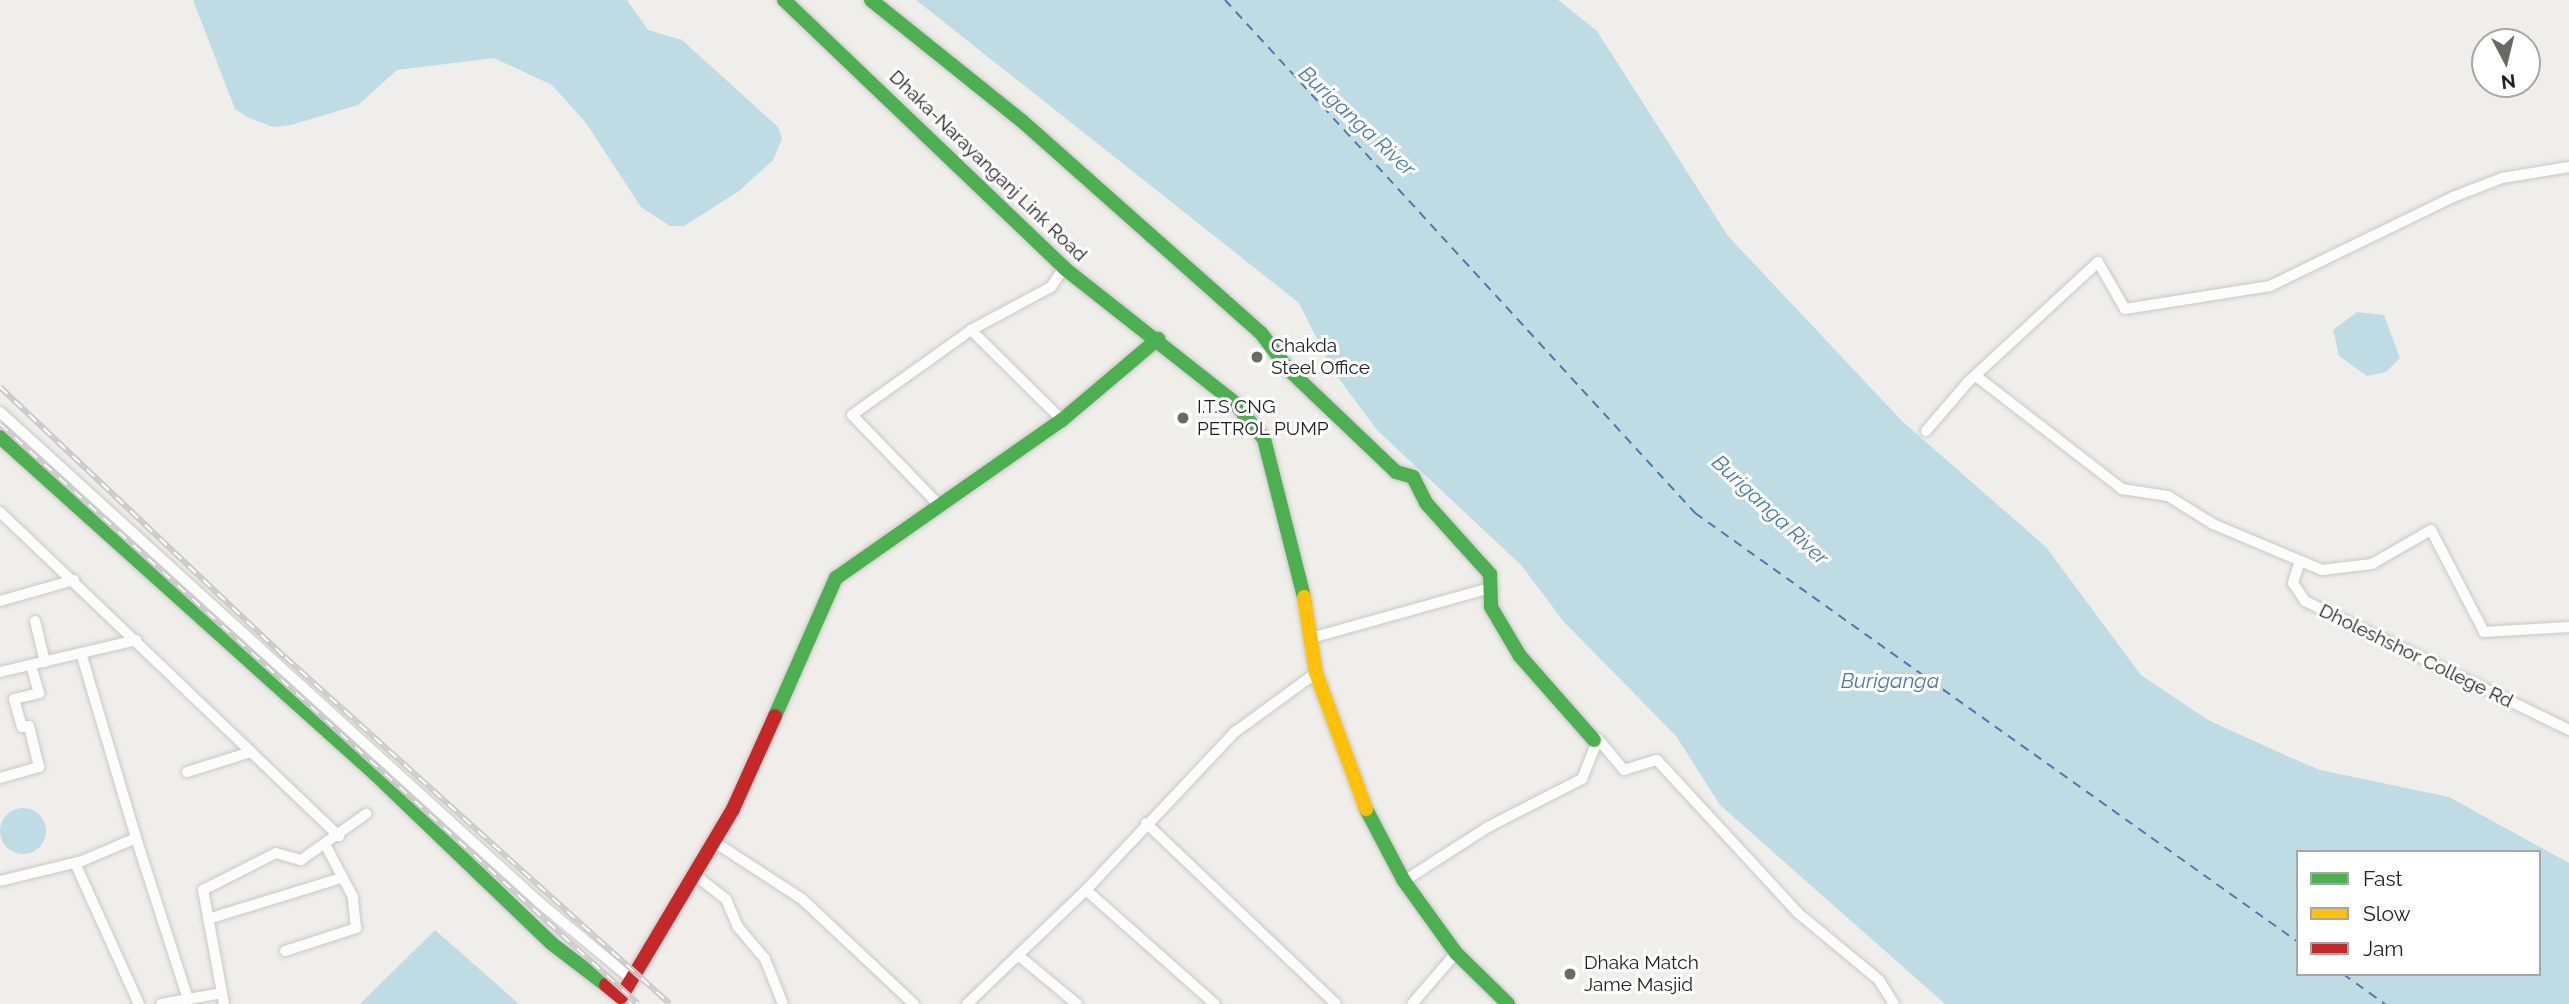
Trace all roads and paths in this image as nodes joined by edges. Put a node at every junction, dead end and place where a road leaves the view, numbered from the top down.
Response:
1 (784, 0) edge
2 (871, 0) edge
3 (2569, 167) edge
4 (1064, 268) junction
5 (971, 330) junction
6 (1158, 339) junction
7 (1976, 376) junction
8 (0, 412) edge
9 (1062, 420) junction
10 (1926, 431) dead end
11 (1, 439) edge
12 (939, 505) junction
13 (0, 512) edge
14 (2300, 561) junction
15 (74, 580) junction
16 (1490, 588) junction
17 (0, 601) edge
18 (35, 621) dead end
19 (2569, 627) edge
20 (1311, 638) junction
21 (136, 640) junction
22 (80, 653) junction
23 (45, 662) junction
24 (31, 665) junction
25 (0, 672) edge
26 (1316, 673) junction
27 (2569, 730) edge
28 (1594, 740) junction
29 (251, 752) junction
30 (187, 772) dead end
31 (0, 778) edge
32 (366, 814) dead end
33 (1146, 823) junction
34 (339, 836) junction
35 (136, 838) junction
36 (716, 843) junction
37 (326, 846) junction
38 (75, 863) junction
39 (695, 875) junction
40 (338, 879) junction
41 (0, 881) edge
42 (1404, 881) junction
43 (1087, 890) junction
44 (208, 919) junction
45 (285, 951) dead end
46 (1456, 953) junction
47 (1018, 955) junction
48 (634, 981) junction
49 (222, 993) junction
50 (187, 996) junction
51 (617, 1000) edge
52 (139, 1004) edge
53 (161, 1004) edge
54 (224, 1004) edge
55 (783, 1004) edge
56 (914, 1004) edge
57 (967, 1004) edge
58 (1077, 1004) edge
59 (1215, 1004) edge
60 (1336, 1004) edge
61 (1412, 1004) edge
62 (1508, 1004) edge
63 (1894, 1004) edge

1 - 4 main road, Dhaka-Narayanganj Link Road
2 - 16 main road
3 - 7 street
4 - 5 street
4 - 6 main road, Dhaka-Narayanganj Link Road
5 - 9 street
5 - 12 street
6 - 9 main road
6 - 20 main road, Dhaka-Narayanganj Link Road
7 - 10 street
7 - 14 street
8 - 48 street
9 - 12 main road
11 - 51 main road
12 - 36 main road
13 - 15 street
14 - 19 street
14 - 27 street, Dholeshshor College Rd
15 - 17 street
15 - 21 street
16 - 20 street
16 - 28 main road
18 - 23 street
20 - 26 main road, Dhaka-Narayanganj Link Road
21 - 22 street
21 - 29 street
22 - 23 street
22 - 35 street
23 - 24 street
24 - 25 street
24 - 31 street
26 - 33 street
26 - 42 main road, Dhaka-Narayanganj Link Road
28 - 42 street
28 - 63 street
29 - 30 street
29 - 34 street
32 - 34 street
33 - 43 street
33 - 60 street
34 - 37 street
35 - 38 street
35 - 50 street
36 - 39 main road
36 - 56 street
37 - 40 street
37 - 44 street
38 - 41 street
38 - 52 street
39 - 48 main road
39 - 55 street
40 - 44 street
40 - 45 street
42 - 46 main road, Dhaka-Narayanganj Link Road
43 - 47 street
43 - 59 street
44 - 49 street
46 - 61 street
46 - 62 main road, Dhaka-Narayanganj Link Road
47 - 57 street
47 - 58 street
48 - 51 main road
49 - 50 street
49 - 54 street
50 - 53 street

